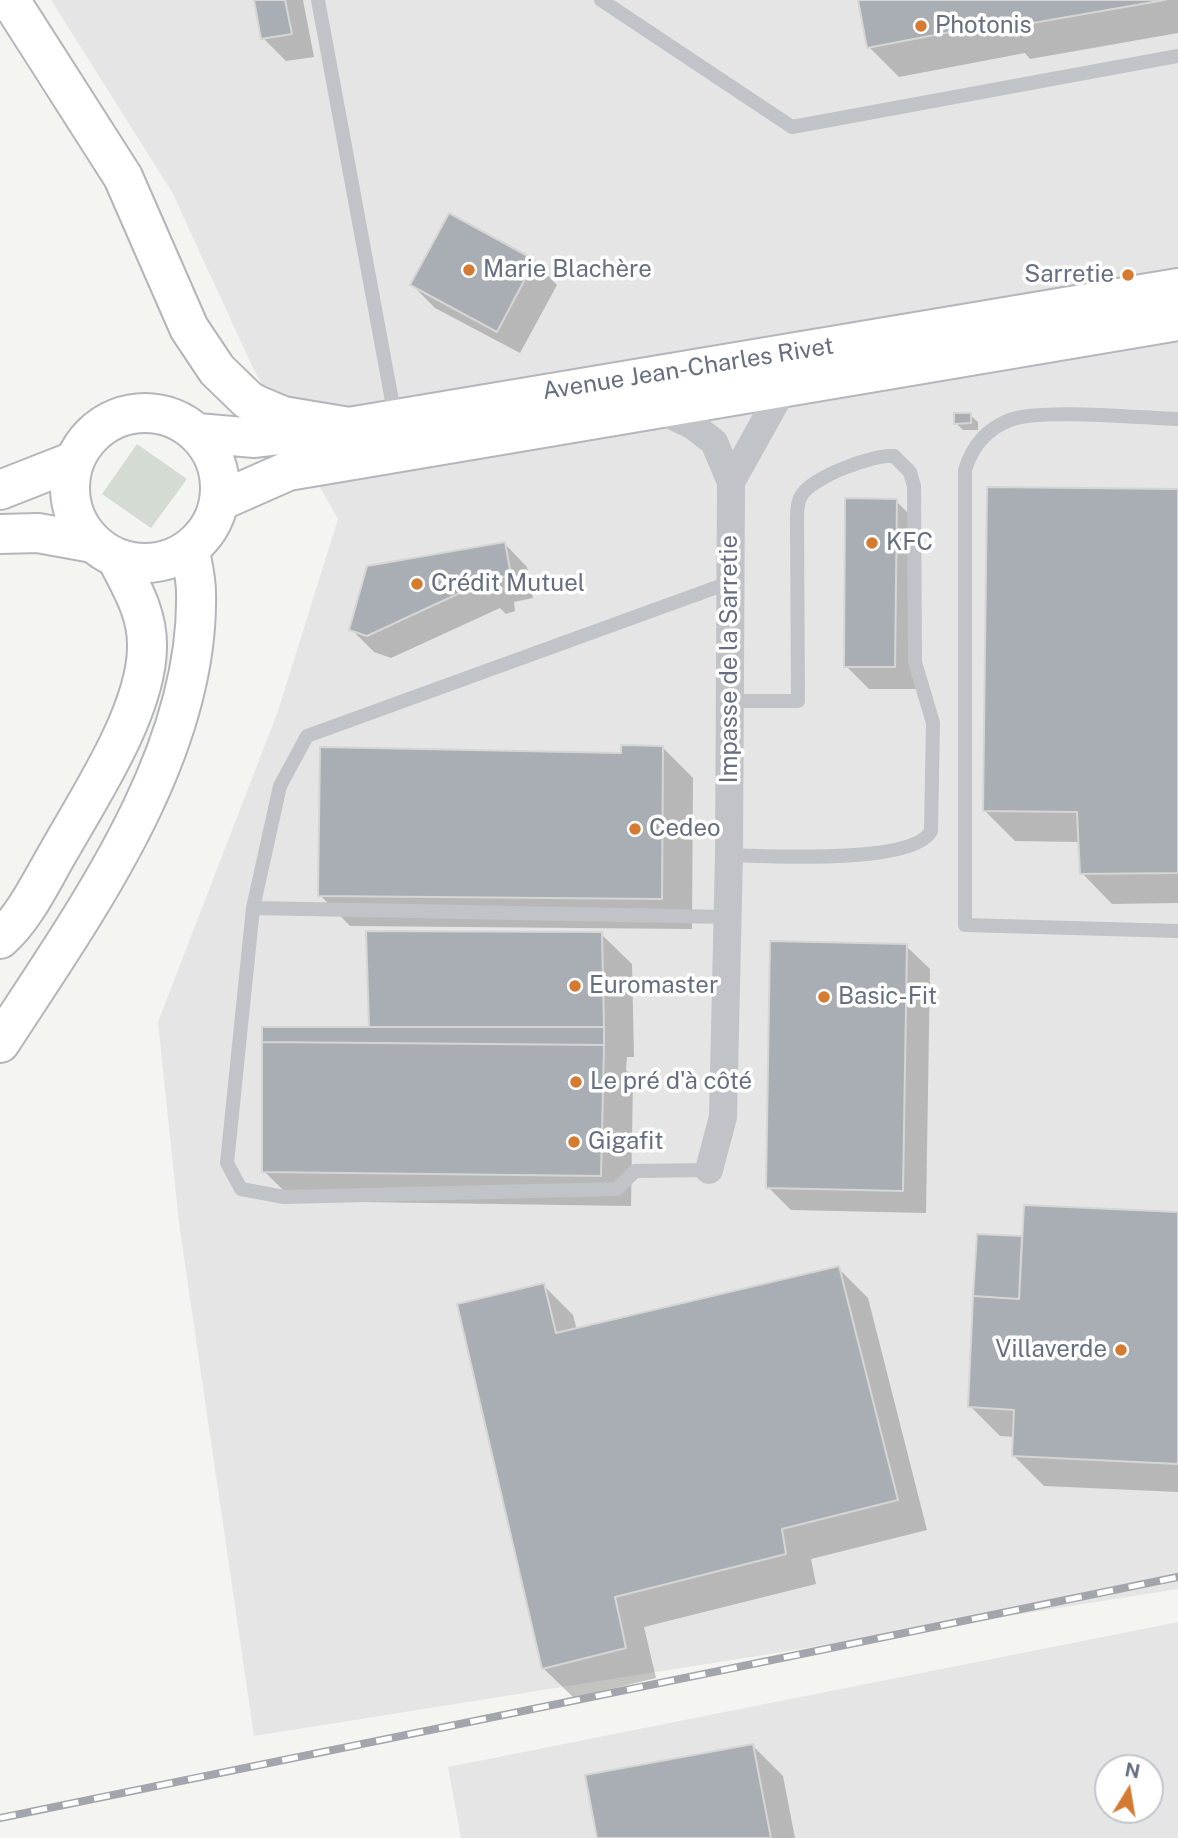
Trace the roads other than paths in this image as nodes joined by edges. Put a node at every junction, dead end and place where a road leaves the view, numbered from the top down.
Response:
1 (10, 0) edge
2 (318, 0) edge
3 (601, 0) edge
4 (1178, 56) edge
5 (1178, 288) edge
6 (1178, 321) edge
7 (784, 387) junction
8 (658, 409) junction
9 (395, 418) junction
10 (1178, 419) edge
11 (349, 427) junction
12 (197, 433) junction
13 (74, 461) junction
14 (731, 482) junction
15 (0, 490) edge
16 (220, 501) junction
17 (0, 534) edge
18 (190, 550) junction
19 (105, 551) junction
20 (731, 582) junction
21 (730, 702) junction
22 (729, 855) junction
23 (253, 908) junction
24 (727, 917) junction
25 (1178, 931) edge
26 (0, 939) edge
27 (0, 1043) edge
28 (709, 1170) joint

1 - 11 main road
2 - 9 lane
3 - 4 lane
5 - 9 main road, Avenue Jean-Charles Rivet
6 - 7 main road, Avenue Jean-Charles Rivet
7 - 8 main road, Avenue Jean-Charles Rivet
7 - 14 street
8 - 14 street
8 - 16 main road, Avenue Jean-Charles Rivet
9 - 11 main road, Avenue Jean-Charles Rivet
10 - 25 lane
11 - 12 main road, Avenue Jean-Charles Rivet
12 - 13 main road
12 - 16 main road
13 - 15 main road
13 - 19 main road
14 - 20 street, Impasse de la Sarretie
16 - 18 main road
17 - 19 main road
18 - 19 main road
18 - 27 main road
19 - 26 main road
20 - 21 street, Impasse de la Sarretie
20 - 23 lane
21 - 22 street, Impasse de la Sarretie
21 - 22 lane
22 - 24 street, Impasse de la Sarretie
23 - 24 lane
23 - 28 lane
24 - 28 street, Impasse de la Sarretie

